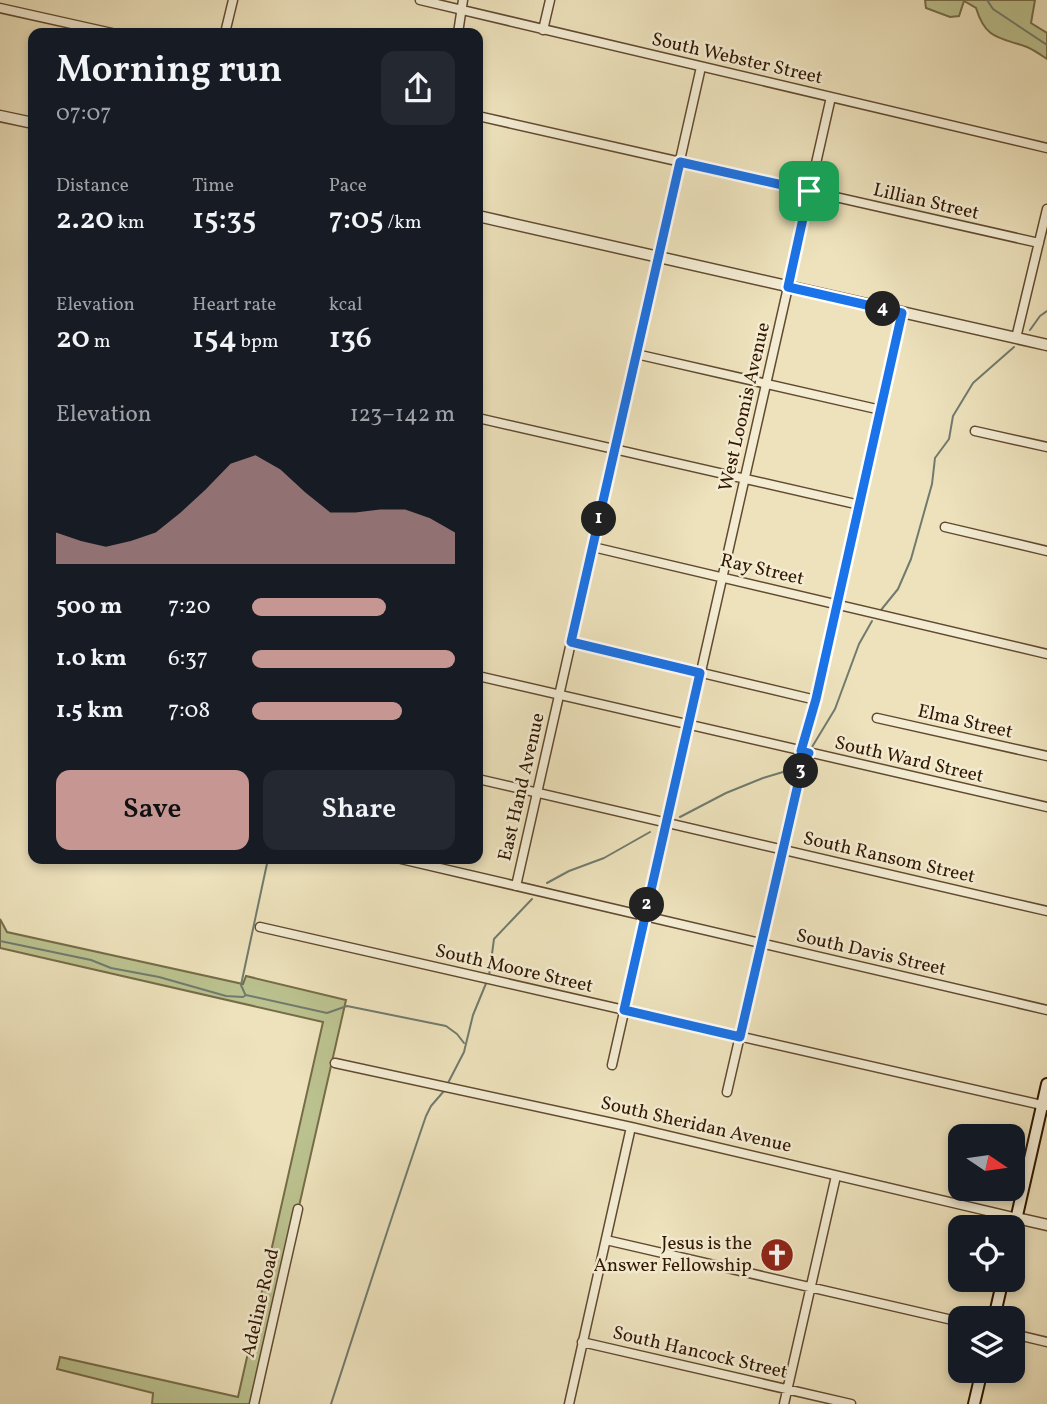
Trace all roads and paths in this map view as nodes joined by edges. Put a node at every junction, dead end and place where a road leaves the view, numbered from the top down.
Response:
1 (233, 0) edge
2 (420, 0) edge
3 (463, 0) edge
4 (550, 0) edge
5 (0, 8) edge
6 (461, 11) junction
7 (90, 28) edge
8 (226, 28) edge
9 (459, 28) edge
10 (543, 30) junction
11 (701, 67) junction
12 (831, 97) junction
13 (0, 116) edge
14 (483, 117) edge
15 (28, 122) edge
16 (1047, 148) edge
17 (680, 162) junction
18 (809, 191) junction
19 (1047, 209) edge
20 (483, 217) edge
21 (1039, 243) junction
22 (658, 257) junction
23 (788, 287) junction
24 (902, 313) junction
25 (1016, 338) junction
26 (1047, 345) edge
27 (636, 354) junction
28 (766, 384) junction
29 (881, 410) junction
30 (483, 419) edge
31 (975, 431) dead end
32 (1047, 447) edge
33 (615, 449) junction
34 (744, 479) junction
35 (860, 505) junction
36 (945, 527) dead end
37 (593, 547) junction
38 (1047, 551) edge
39 (722, 577) junction
40 (837, 604) junction
41 (571, 642) junction
42 (1047, 654) edge
43 (700, 673) junction
44 (483, 677) edge
45 (559, 695) junction
46 (816, 699) junction
47 (877, 718) dead end
48 (689, 725) junction
49 (805, 752) junction
50 (1047, 756) edge
51 (483, 780) edge
52 (538, 793) junction
53 (1047, 807) edge
54 (667, 823) junction
55 (783, 850) junction
56 (422, 864) edge
57 (516, 886) junction
58 (1047, 911) edge
59 (645, 916) junction
60 (260, 927) dead end
61 (761, 943) junction
62 (624, 1010) junction
63 (1047, 1010) edge
64 (740, 1037) junction
65 (335, 1063) dead end
66 (612, 1065) dead end
67 (1047, 1084) edge
68 (727, 1092) dead end
69 (1045, 1106) edge
70 (631, 1127) junction
71 (836, 1176) junction
72 (298, 1209) dead end
73 (1004, 1215) edge
74 (1018, 1215) edge
75 (1025, 1220) edge
76 (1047, 1225) edge
77 (606, 1240) junction
78 (811, 1287) junction
79 (948, 1319) edge
80 (1025, 1337) edge
81 (582, 1342) junction
82 (1047, 1342) edge
83 (979, 1383) edge
84 (788, 1389) junction
85 (254, 1404) edge
86 (569, 1404) edge
87 (784, 1404) edge
88 (851, 1404) edge
89 (974, 1404) edge

1 - 8 street
2 - 6 street, South Webster Street
3 - 6 street
4 - 10 street
5 - 7 street
6 - 9 street
6 - 10 street, South Webster Street
10 - 11 street, South Webster Street
11 - 12 street, South Webster Street
11 - 17 street, East Hand Avenue
12 - 16 street, South Webster Street
12 - 18 street, West Loomis Avenue
13 - 15 street
14 - 17 street, Lillian Street
17 - 18 street, Lillian Street
17 - 22 street, East Hand Avenue
18 - 21 street, Lillian Street
18 - 23 street, West Loomis Avenue
19 - 21 street
20 - 22 street
21 - 25 street
22 - 23 street
22 - 27 street, East Hand Avenue
23 - 24 street
23 - 28 street, West Loomis Avenue
24 - 25 street
24 - 29 street
25 - 26 street
27 - 28 street
27 - 33 street, East Hand Avenue
28 - 29 street
28 - 34 street, West Loomis Avenue
29 - 35 street
30 - 33 street
31 - 32 street
33 - 34 street
33 - 37 street, East Hand Avenue
34 - 35 street
34 - 39 street, West Loomis Avenue
35 - 40 street
36 - 38 street
37 - 39 street, Ray Street
37 - 41 street, East Hand Avenue
39 - 40 street, Ray Street
39 - 43 street, West Loomis Avenue
40 - 42 street, Ray Street
40 - 46 street
41 - 43 street
41 - 45 street, East Hand Avenue
43 - 46 street
43 - 48 street, West Loomis Avenue
44 - 45 street, South Ward Street
45 - 48 street, South Ward Street
45 - 52 street, East Hand Avenue
46 - 49 street
47 - 50 street, Elma Street
48 - 49 street, South Ward Street
48 - 54 street, West Loomis Avenue
49 - 53 street, South Ward Street
49 - 55 street
51 - 52 street, South Ransom Street
52 - 54 street, South Ransom Street
52 - 57 street, East Hand Avenue
54 - 55 street, South Ransom Street
54 - 59 street, West Loomis Avenue
55 - 58 street, South Ransom Street
55 - 61 street
56 - 57 street, South Davis Street
57 - 59 street, South Davis Street
59 - 61 street, South Davis Street
59 - 62 street, West Loomis Avenue
60 - 62 street, South Moore Street
61 - 63 street, South Davis Street
61 - 64 street
62 - 64 street, South Moore Street
62 - 66 street, West Loomis Avenue
64 - 68 street
64 - 69 street, South Moore Street
65 - 70 street, South Sheridan Avenue
67 - 69 main road
69 - 74 main road
70 - 71 street, South Sheridan Avenue
70 - 77 street
71 - 73 street, South Sheridan Avenue
71 - 78 street
72 - 85 street, Adeline Road
75 - 76 street, South Sheridan Avenue
77 - 78 street
77 - 81 street
78 - 79 street
78 - 84 street
80 - 82 street
81 - 84 street, South Hancock Street
81 - 86 street
83 - 89 main road
84 - 87 street
84 - 88 street, South Hancock Street

